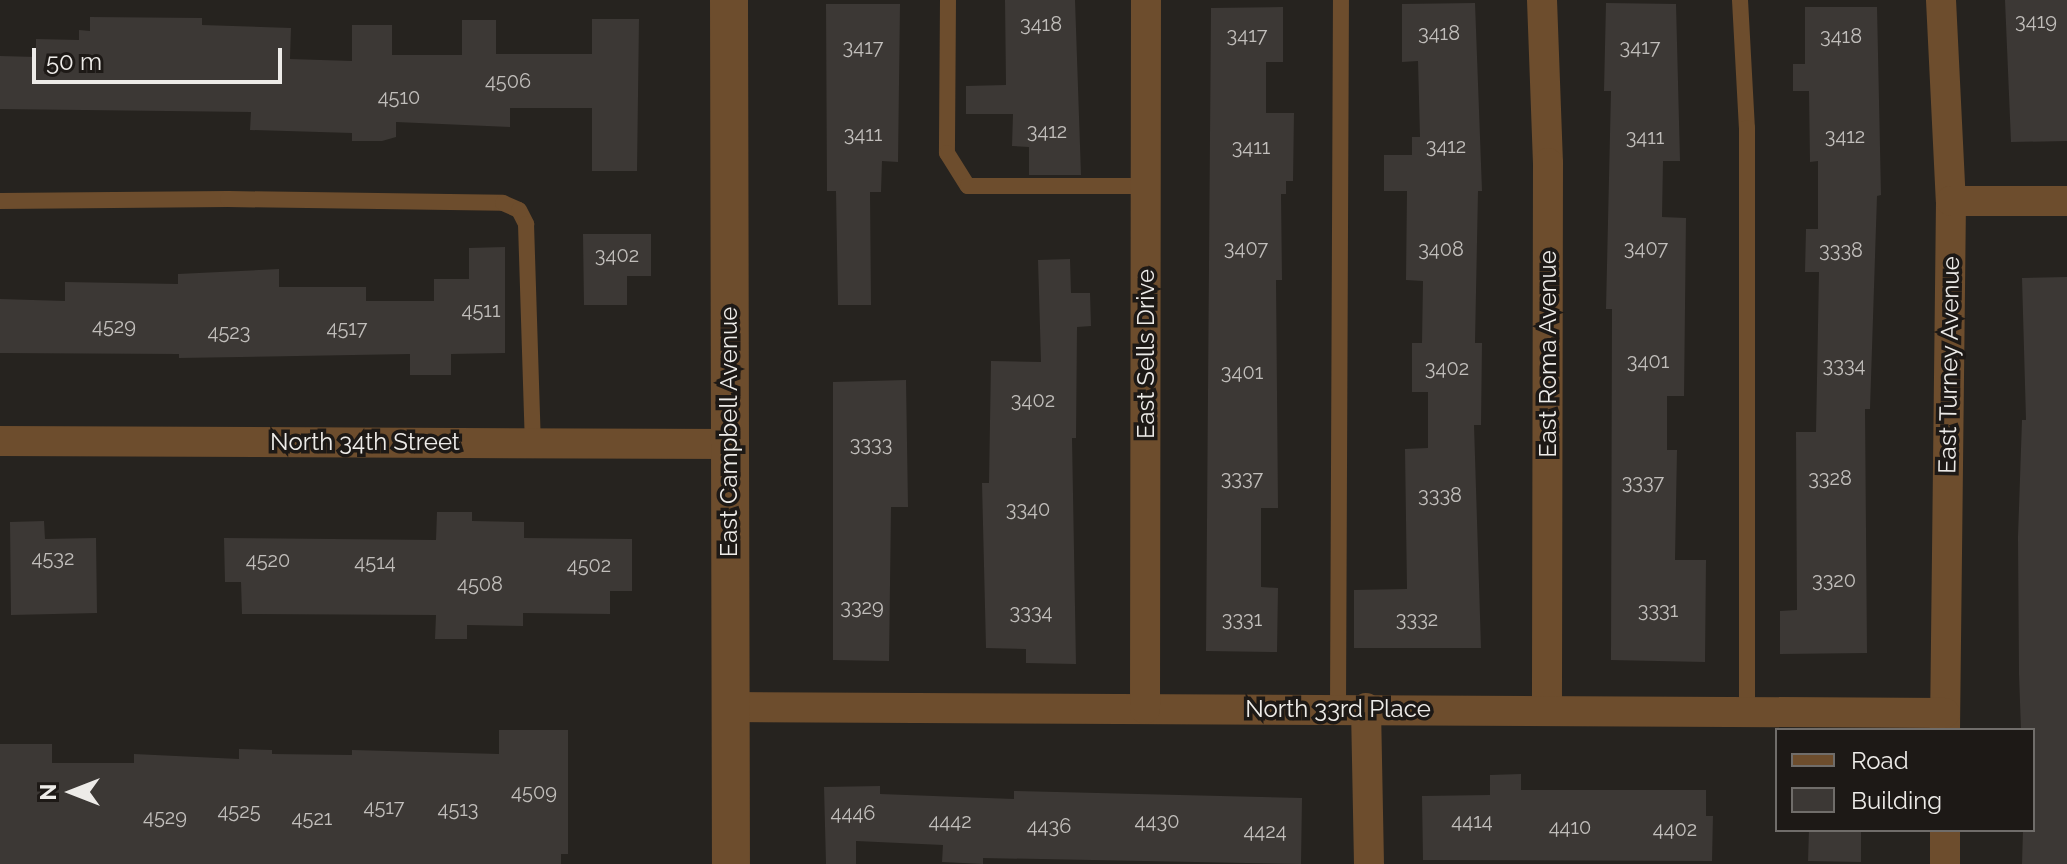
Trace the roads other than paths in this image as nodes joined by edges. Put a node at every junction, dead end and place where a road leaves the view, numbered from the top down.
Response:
1 (729, 0) edge
2 (948, 0) edge
3 (1146, 0) edge
4 (1341, 0) edge
5 (1542, 0) edge
6 (1740, 0) edge
7 (1941, 0) edge
8 (1146, 186) junction
9 (0, 201) edge
10 (1951, 201) junction
11 (2067, 201) edge
12 (0, 441) edge
13 (533, 444) junction
14 (729, 444) junction
15 (731, 707) junction
16 (1352, 708) junction
17 (1547, 708) junction
18 (1145, 709) junction
19 (1747, 710) junction
20 (1945, 721) edge
21 (1945, 832) edge
22 (731, 864) edge
23 (1369, 864) edge
24 (1945, 864) edge

1 - 14 street, East Campbell Avenue
2 - 8 lane
3 - 8 street, East Sells Drive
4 - 16 lane
5 - 17 street, East Roma Avenue
6 - 19 lane
7 - 10 street, East Turney Avenue
8 - 18 street, East Sells Drive
9 - 13 lane
10 - 11 street
10 - 20 street, East Turney Avenue
12 - 13 street, North 34th Street
13 - 14 street, North 34th Street
14 - 15 street, East Campbell Avenue
15 - 18 street, North 33rd Place
15 - 22 street, East Campbell Avenue
16 - 17 street, North 33rd Place
16 - 18 street, North 33rd Place
16 - 23 street
17 - 19 street, North 33rd Place
19 - 20 street, North 33rd Place
21 - 24 street

